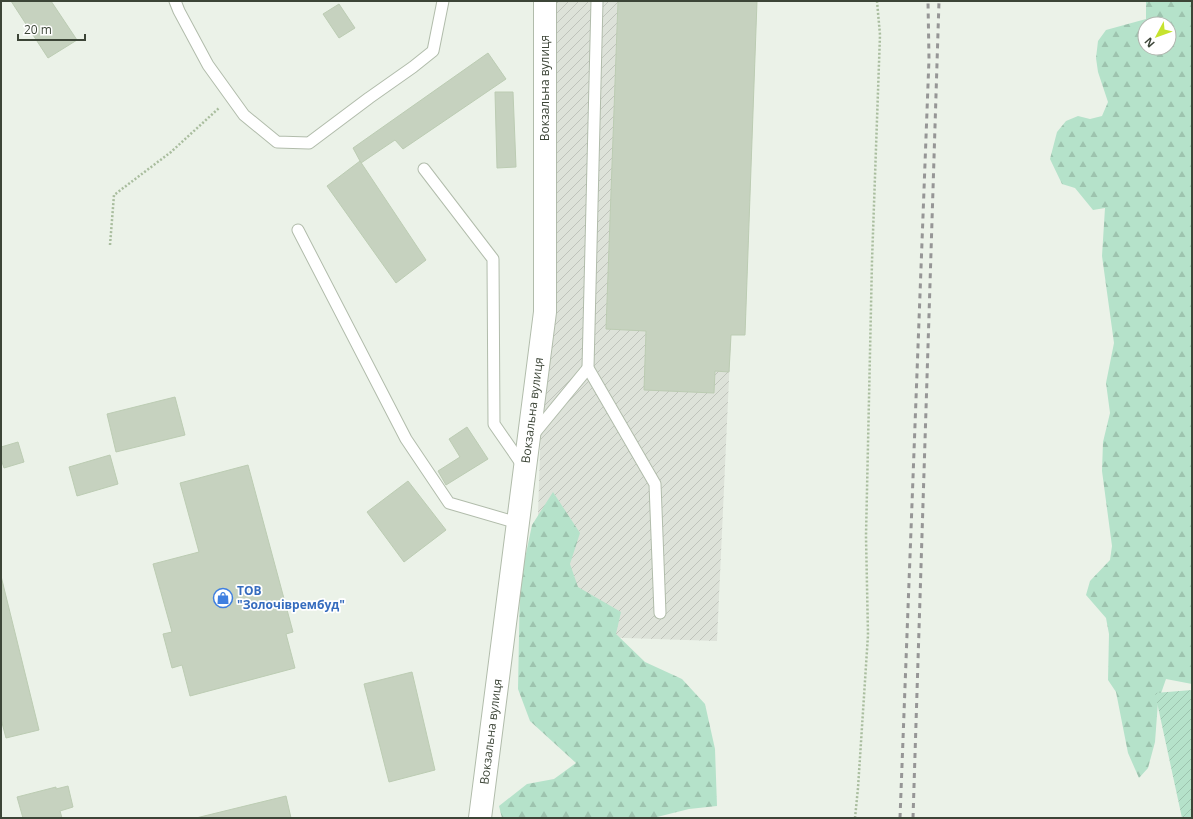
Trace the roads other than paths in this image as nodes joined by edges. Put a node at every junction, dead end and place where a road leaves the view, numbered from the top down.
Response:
1 (175, 1) edge
2 (443, 1) edge
3 (545, 1) edge
4 (597, 1) edge
5 (424, 169) dead end
6 (298, 230) dead end
7 (588, 368) junction
8 (529, 440) junction
9 (525, 468) junction
10 (518, 523) junction
11 (660, 613) dead end
12 (480, 818) edge

1 - 2 lane
3 - 8 street, Вокзальна вулиця
4 - 7 lane
5 - 9 lane
6 - 10 lane
7 - 8 lane
7 - 11 lane
8 - 9 street, Вокзальна вулиця
9 - 10 street, Вокзальна вулиця
10 - 12 street, Вокзальна вулиця

